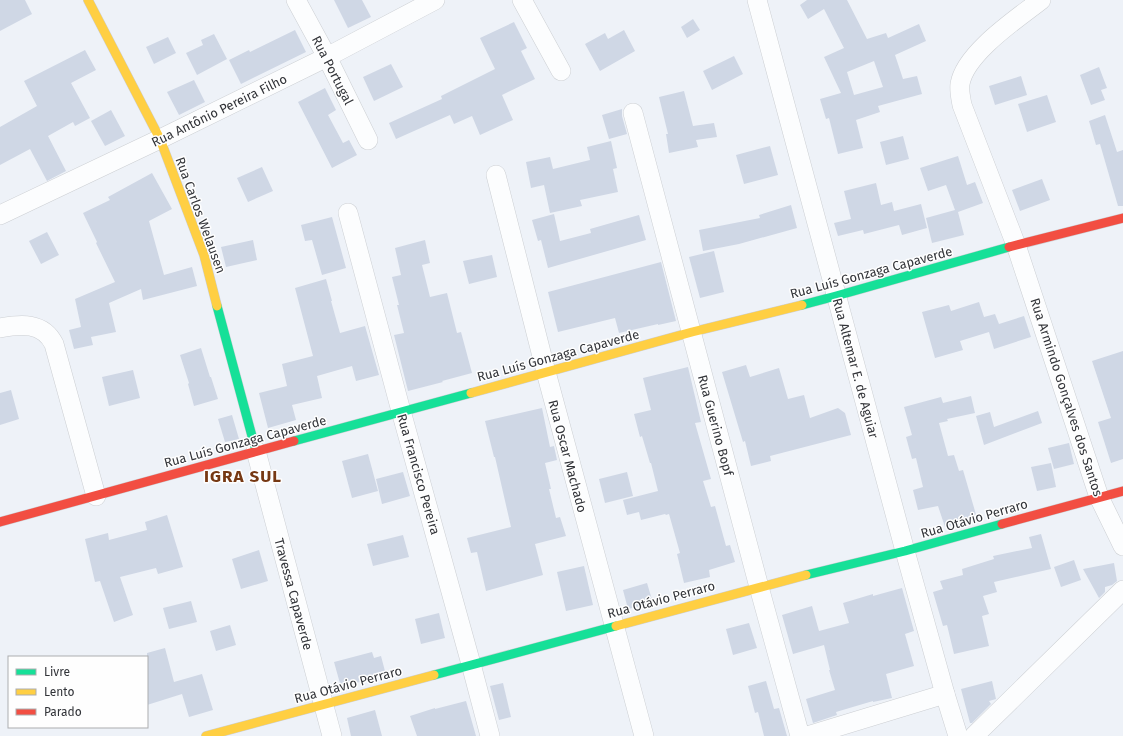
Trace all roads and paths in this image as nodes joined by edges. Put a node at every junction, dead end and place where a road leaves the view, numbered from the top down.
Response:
1 (88, 0) edge
2 (296, 0) edge
3 (435, 0) edge
4 (522, 0) edge
5 (757, 0) edge
6 (1041, 0) edge
7 (327, 57) junction
8 (561, 71) dead end
9 (633, 113) dead end
10 (160, 139) junction
11 (368, 140) dead end
12 (496, 175) dead end
13 (348, 213) dead end
14 (0, 216) edge
15 (1123, 218) edge
16 (1016, 245) junction
17 (836, 296) junction
18 (0, 328) edge
19 (692, 332) junction
20 (546, 372) junction
21 (401, 411) junction
22 (256, 451) junction
23 (1123, 491) edge
24 (96, 496) junction
25 (1099, 497) junction
26 (0, 522) edge
27 (1123, 546) edge
28 (905, 551) junction
29 (759, 587) junction
30 (1123, 590) edge
31 (613, 626) junction
32 (471, 664) junction
33 (945, 694) junction
34 (323, 705) junction
35 (206, 736) edge
36 (332, 736) edge
37 (490, 736) edge
38 (644, 736) edge
39 (800, 736) edge
40 (807, 736) edge
41 (958, 736) edge
42 (974, 736) edge

1 - 10 street, Rua Carlos Welausen
2 - 7 street, Rua Portugal
3 - 7 street, Rua Antônio Pereira Filho
4 - 8 street
5 - 17 street, Rua Altemar E. de Aguiar
6 - 16 street, Rua Armindo Gonçalves dos Santos
7 - 10 street, Rua Antônio Pereira Filho
7 - 11 street, Rua Portugal
9 - 19 street, Rua Guerino Bopf
10 - 14 street, Rua Antônio Pereira Filho
10 - 22 street, Rua Carlos Welausen
12 - 20 street, Rua Oscar Machado
13 - 21 street, Rua Francisco Pereira
15 - 16 street, Rua Luís Gonzaga Capaverde
16 - 17 street, Rua Luís Gonzaga Capaverde
16 - 25 street, Rua Armindo Gonçalves dos Santos
17 - 19 street, Rua Luís Gonzaga Capaverde
17 - 28 street, Rua Altemar E. de Aguiar
18 - 24 street
19 - 20 street, Rua Luís Gonzaga Capaverde
19 - 29 street, Rua Guerino Bopf
20 - 21 street, Rua Luís Gonzaga Capaverde
20 - 31 street, Rua Oscar Machado
21 - 22 street, Rua Luís Gonzaga Capaverde
21 - 32 street, Rua Francisco Pereira
22 - 24 street, Rua Luís Gonzaga Capaverde
22 - 34 street, Travessa Capaverde
23 - 25 street, Rua Otávio Perraro
24 - 26 street, Rua Luís Gonzaga Capaverde
25 - 27 street, Rua Armindo Gonçalves dos Santos
25 - 28 street, Rua Otávio Perraro
28 - 29 street, Rua Otávio Perraro
28 - 33 street, Rua Altemar E. de Aguiar
29 - 31 street, Rua Otávio Perraro
29 - 39 street, Rua Guerino Bopf
30 - 42 street
31 - 32 street, Rua Otávio Perraro
31 - 38 street, Rua Oscar Machado
32 - 34 street, Rua Otávio Perraro
32 - 37 street, Rua Francisco Pereira
33 - 40 street
33 - 41 street, Rua Altemar E. de Aguiar
34 - 35 street, Rua Otávio Perraro
34 - 36 street, Travessa Capaverde

